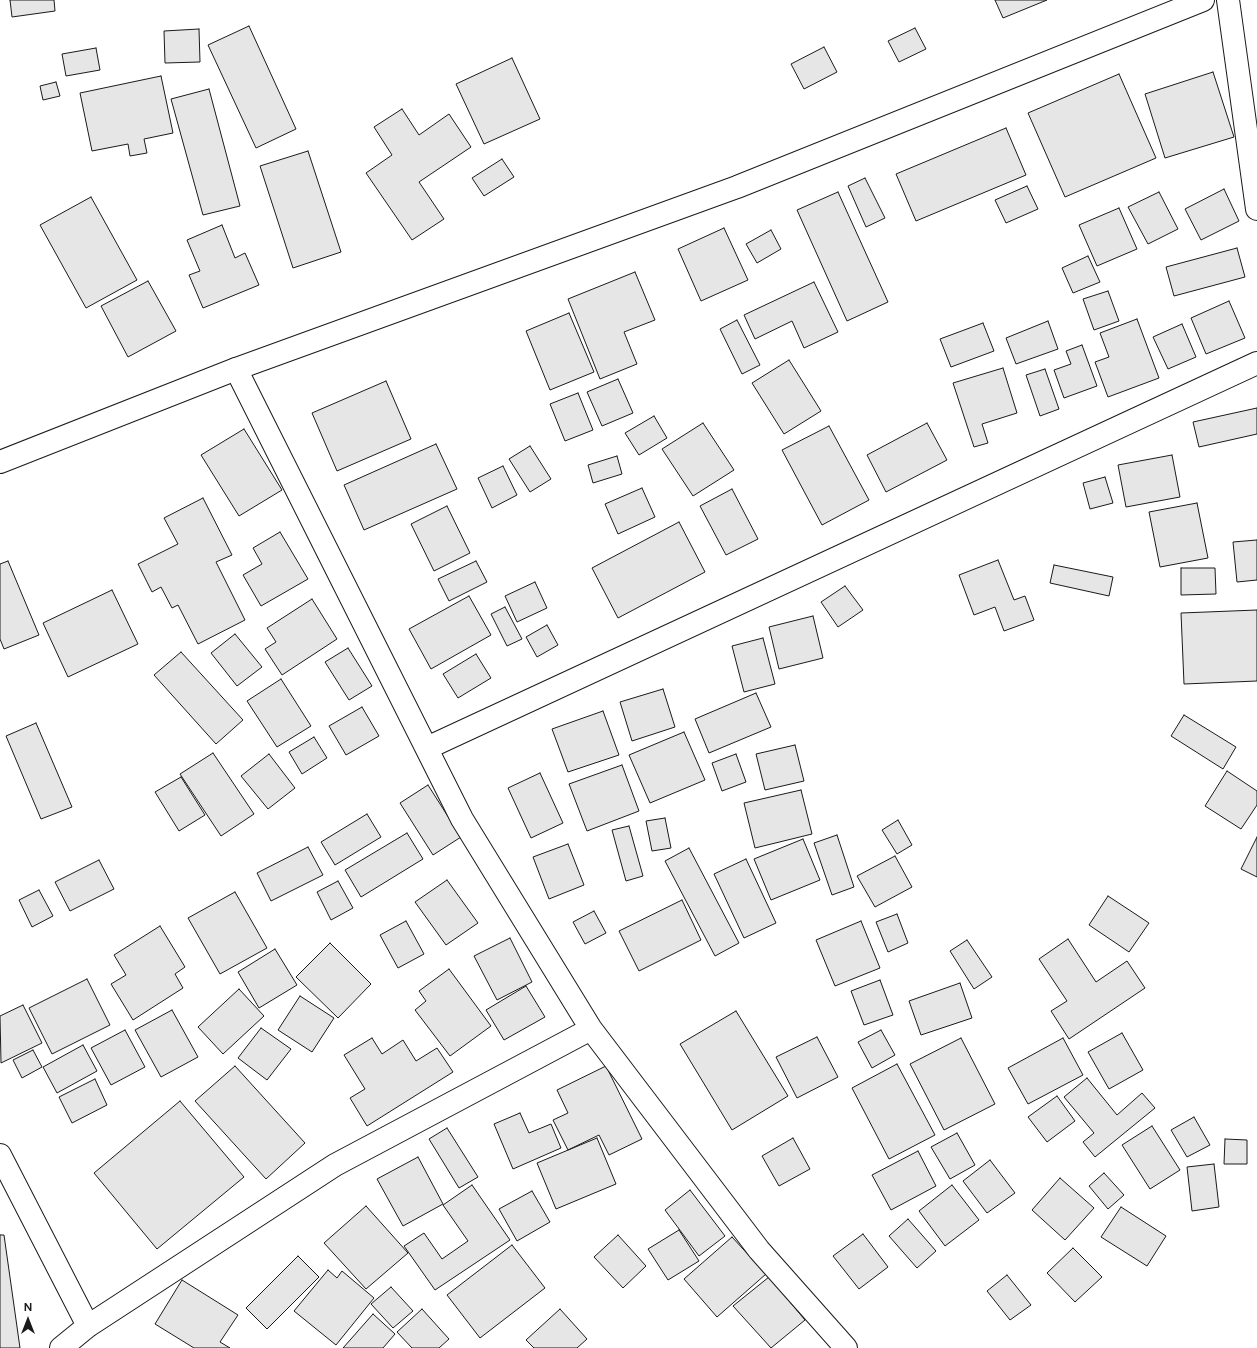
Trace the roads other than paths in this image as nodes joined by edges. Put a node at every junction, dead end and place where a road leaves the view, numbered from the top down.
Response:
1 (1203, 0) edge
2 (1228, 0) edge
3 (1257, 209) edge
4 (1257, 363) edge
5 (236, 369) junction
6 (0, 462) edge
7 (427, 748) junction
8 (591, 1029) junction
9 (0, 1155) edge
10 (88, 1326) junction
11 (61, 1348) edge
12 (846, 1348) edge

1 - 5 street
2 - 3 street
4 - 7 street
5 - 6 street
5 - 7 street
7 - 8 street
8 - 10 street
8 - 12 street
9 - 10 street
10 - 11 street

